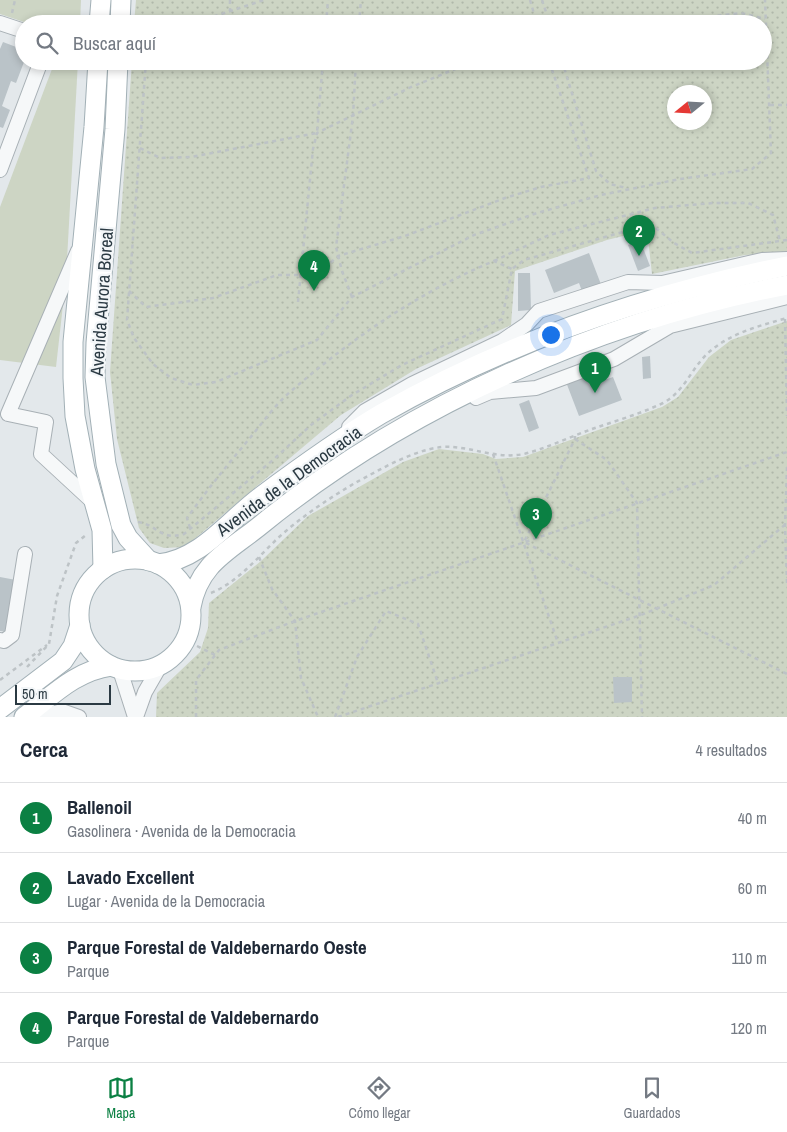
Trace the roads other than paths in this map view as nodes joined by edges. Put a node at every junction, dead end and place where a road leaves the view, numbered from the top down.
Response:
1 (101, 0) edge
2 (121, 0) edge
3 (100, 15) edge
4 (120, 15) edge
5 (38, 70) edge
6 (97, 70) edge
7 (118, 70) edge
8 (0, 170) edge
9 (83, 241) junction
10 (787, 259) edge
11 (787, 266) edge
12 (787, 285) edge
13 (787, 297) edge
14 (324, 450) junction
15 (341, 466) junction
16 (94, 503) junction
17 (25, 554) dead end
18 (153, 562) junction
19 (103, 569) junction
20 (191, 607) junction
21 (80, 625) junction
22 (0, 640) edge
23 (160, 666) junction
24 (116, 668) junction
25 (0, 709) edge
26 (24, 717) edge
27 (39, 717) edge
28 (79, 717) edge
29 (136, 717) edge

1 - 3 main road
2 - 4 main road
5 - 8 street
6 - 9 main road, Avenida Aurora Boreal
7 - 18 main road, Avenida Aurora Boreal
9 - 16 main road, Avenida Aurora Boreal
9 - 16 street
10 - 14 street
11 - 14 main road, Avenida de la Democracia
12 - 15 main road, Avenida de la Democracia
13 - 15 street
14 - 18 main road, Avenida de la Democracia
15 - 20 main road, Avenida de la Democracia
16 - 19 main road, Avenida Aurora Boreal
17 - 22 street
18 - 19 main road
18 - 20 main road
19 - 21 main road
20 - 23 main road
21 - 24 main road
21 - 25 main road
23 - 24 main road
23 - 29 street
24 - 26 main road
24 - 29 street
27 - 28 street

